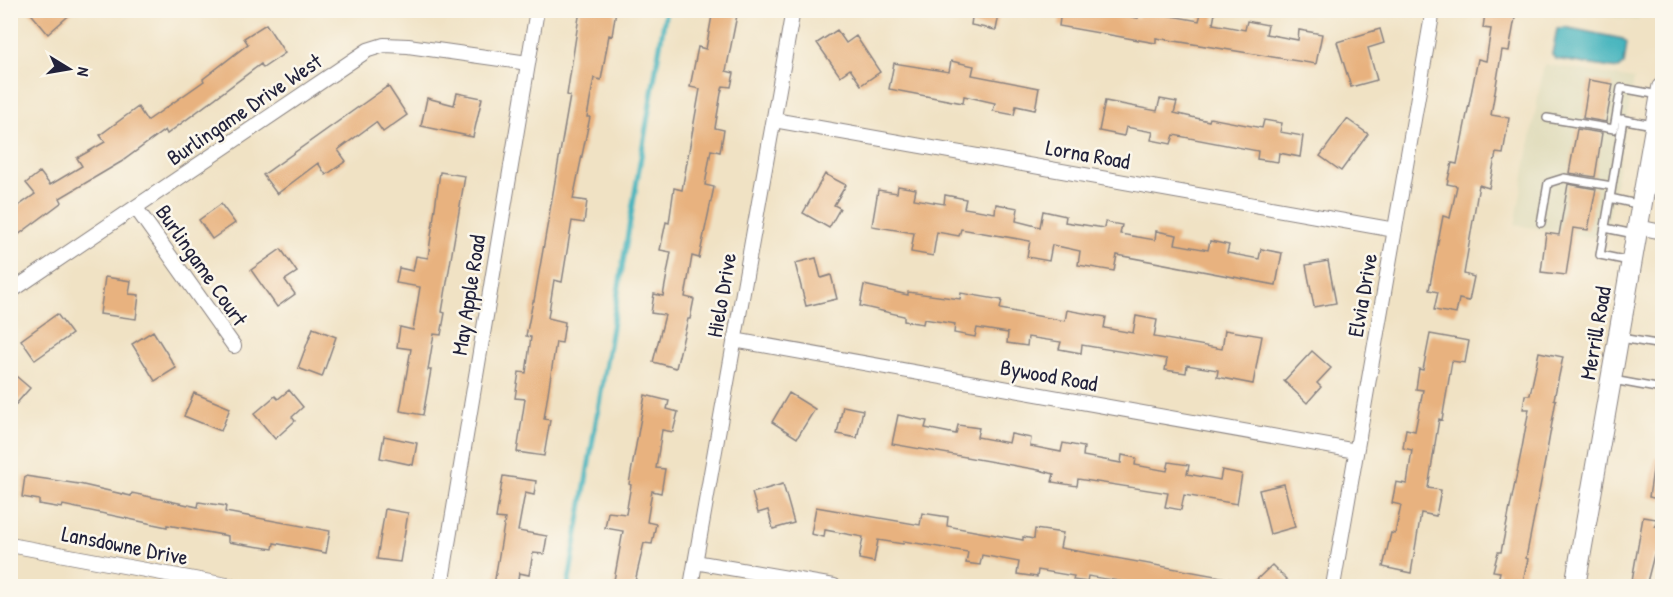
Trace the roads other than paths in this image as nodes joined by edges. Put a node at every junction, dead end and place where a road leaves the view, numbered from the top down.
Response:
1 (537, 10) edge
2 (793, 10) edge
3 (1433, 10) edge
4 (528, 63) junction
5 (1662, 92) edge
6 (1547, 118) dead end
7 (1619, 119) junction
8 (774, 120) junction
9 (1656, 126) junction
10 (1612, 186) junction
11 (1610, 198) junction
12 (1642, 205) junction
13 (136, 208) junction
14 (1541, 223) dead end
15 (1605, 228) junction
16 (1395, 230) junction
17 (1637, 231) junction
18 (1662, 232) edge
19 (1632, 261) junction
20 (10, 292) edge
21 (1618, 338) junction
22 (734, 340) junction
23 (1662, 345) edge
24 (234, 346) dead end
25 (1611, 379) junction
26 (1662, 388) edge
27 (1356, 451) junction
28 (10, 544) edge
29 (695, 561) junction
30 (170, 581) edge
31 (232, 586) edge
32 (441, 586) edge
33 (691, 586) edge
34 (834, 586) edge
35 (1333, 586) edge
36 (1575, 586) edge

1 - 4 street, May Apple Road
2 - 8 street, Hielo Drive
3 - 16 street, Elvia Drive
4 - 13 street, Burlingame Drive West
4 - 32 street, May Apple Road
5 - 7 lane
5 - 9 main road, Merrill Road
6 - 7 lane
7 - 9 lane
7 - 10 lane
8 - 16 street, Lorna Road
8 - 22 street, Hielo Drive
9 - 12 main road, Merrill Road
10 - 11 lane
10 - 14 lane
11 - 12 lane
11 - 15 lane
12 - 17 main road, Merrill Road
13 - 20 street, Burlingame Drive West
13 - 24 street, Burlingame Court
15 - 17 lane
15 - 19 lane
16 - 27 street, Elvia Drive
17 - 18 street
17 - 19 main road, Merrill Road
19 - 21 main road, Merrill Road
21 - 23 lane
21 - 25 main road, Merrill Road
22 - 27 street, Bywood Road
22 - 29 street, Hielo Drive
25 - 26 lane
25 - 36 main road, Merrill Road
27 - 35 street, Elvia Drive
28 - 30 street, Lansdowne Drive
29 - 33 street, Hielo Drive
29 - 34 street
30 - 31 street, Lansdowne Drive

